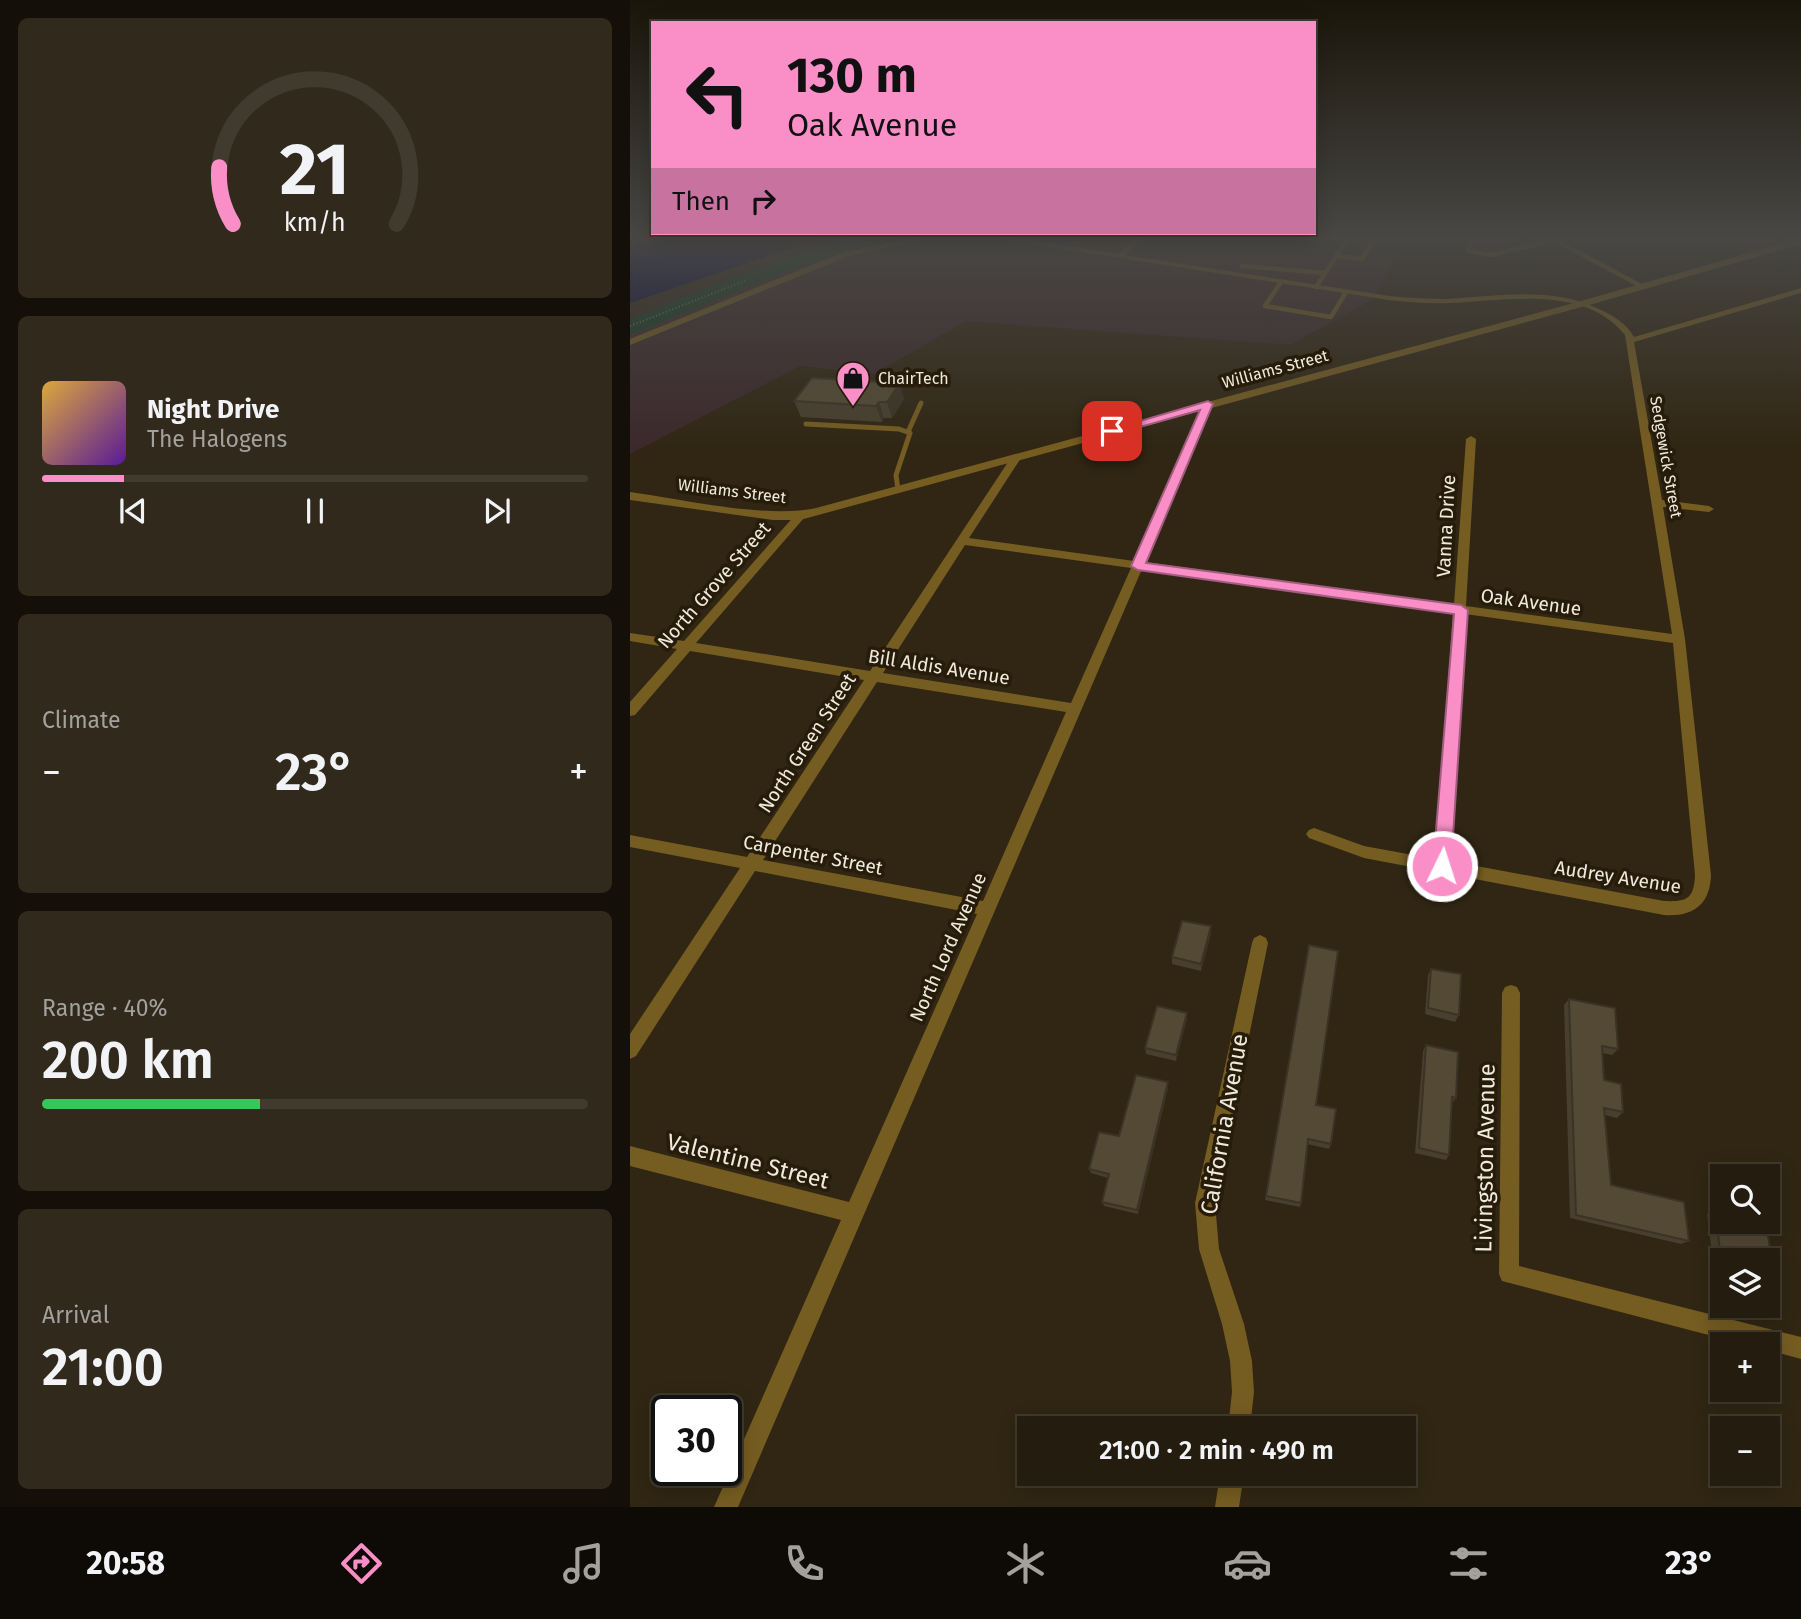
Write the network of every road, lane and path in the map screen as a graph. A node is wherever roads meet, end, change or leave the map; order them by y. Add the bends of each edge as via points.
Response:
1 (716, 307) edge
2 (1273, 307) edge
3 (1337, 307) edge
4 (1569, 307) edge
5 (1592, 307) edge
6 (1740, 307) edge
7 (1631, 340) junction
8 (630, 342) edge
9 (922, 403) dead end
10 (1208, 404) junction
11 (806, 424) dead end
12 (908, 432) junction
13 (1471, 439) dead end
14 (1016, 458) junction
15 (898, 490) junction
16 (632, 498) edge
17 (1658, 503) junction
18 (1709, 509) dead end
19 (800, 516) junction
20 (963, 541) junction
21 (1138, 566) junction
22 (1461, 610) junction
23 (630, 637) edge
24 (1679, 639) junction
25 (687, 646) junction
26 (873, 677) junction
27 (1076, 709) junction
28 (630, 711) edge
29 (1314, 834) dead end
30 (630, 841) edge
31 (751, 864) junction
32 (1442, 866) junction
33 (988, 909) junction
34 (1259, 943) dead end
35 (1511, 993) dead end
36 (630, 1049) edge
37 (630, 1156) edge
38 (855, 1213) junction
39 (1801, 1348) edge
40 (1240, 1416) edge
41 (1230, 1486) edge
42 (726, 1507) edge
43 (1227, 1507) edge

1 - 8 street
2 - 3 lane via 1331,317
4 - 10 street, Williams Street
5 - 7 street via 1621,325
6 - 7 street
7 - 17 street, Sedgewick Street
9 - 12 lane
10 - 14 street, Williams Street
10 - 21 street, North Lord Avenue
11 - 12 lane
12 - 15 lane via 911,436 894,480
13 - 22 street, Vanna Drive
14 - 15 street, Williams Street
14 - 20 street, North Green Street
15 - 19 street, Williams Street
16 - 19 street, Williams Street
17 - 18 street
17 - 24 street, Sedgewick Street
19 - 25 street, North Grove Street
20 - 21 street, Oak Avenue
20 - 26 street, North Green Street
21 - 22 street, Oak Avenue
21 - 27 street, North Lord Avenue
22 - 24 street, Oak Avenue
22 - 32 street, Vanna Drive
23 - 25 street, Bill Aldis Avenue
24 - 32 street, Audrey Avenue via 1703,875 1699,900 1673,909
25 - 26 street, Bill Aldis Avenue
25 - 28 street, North Grove Street
26 - 27 street, Bill Aldis Avenue
26 - 31 street, North Green Street
27 - 33 street, North Lord Avenue
29 - 32 street, Audrey Avenue via 1364,852
30 - 31 street, Carpenter Street
31 - 33 street, Carpenter Street
31 - 36 street, North Green Street
33 - 38 street, North Lord Avenue
34 - 40 street, California Avenue via 1205,1203 1209,1249 1240,1353
35 - 39 street, Livingston Avenue via 1509,1274
37 - 38 street, Valentine Street
38 - 42 street, North Lord Avenue
41 - 43 street

